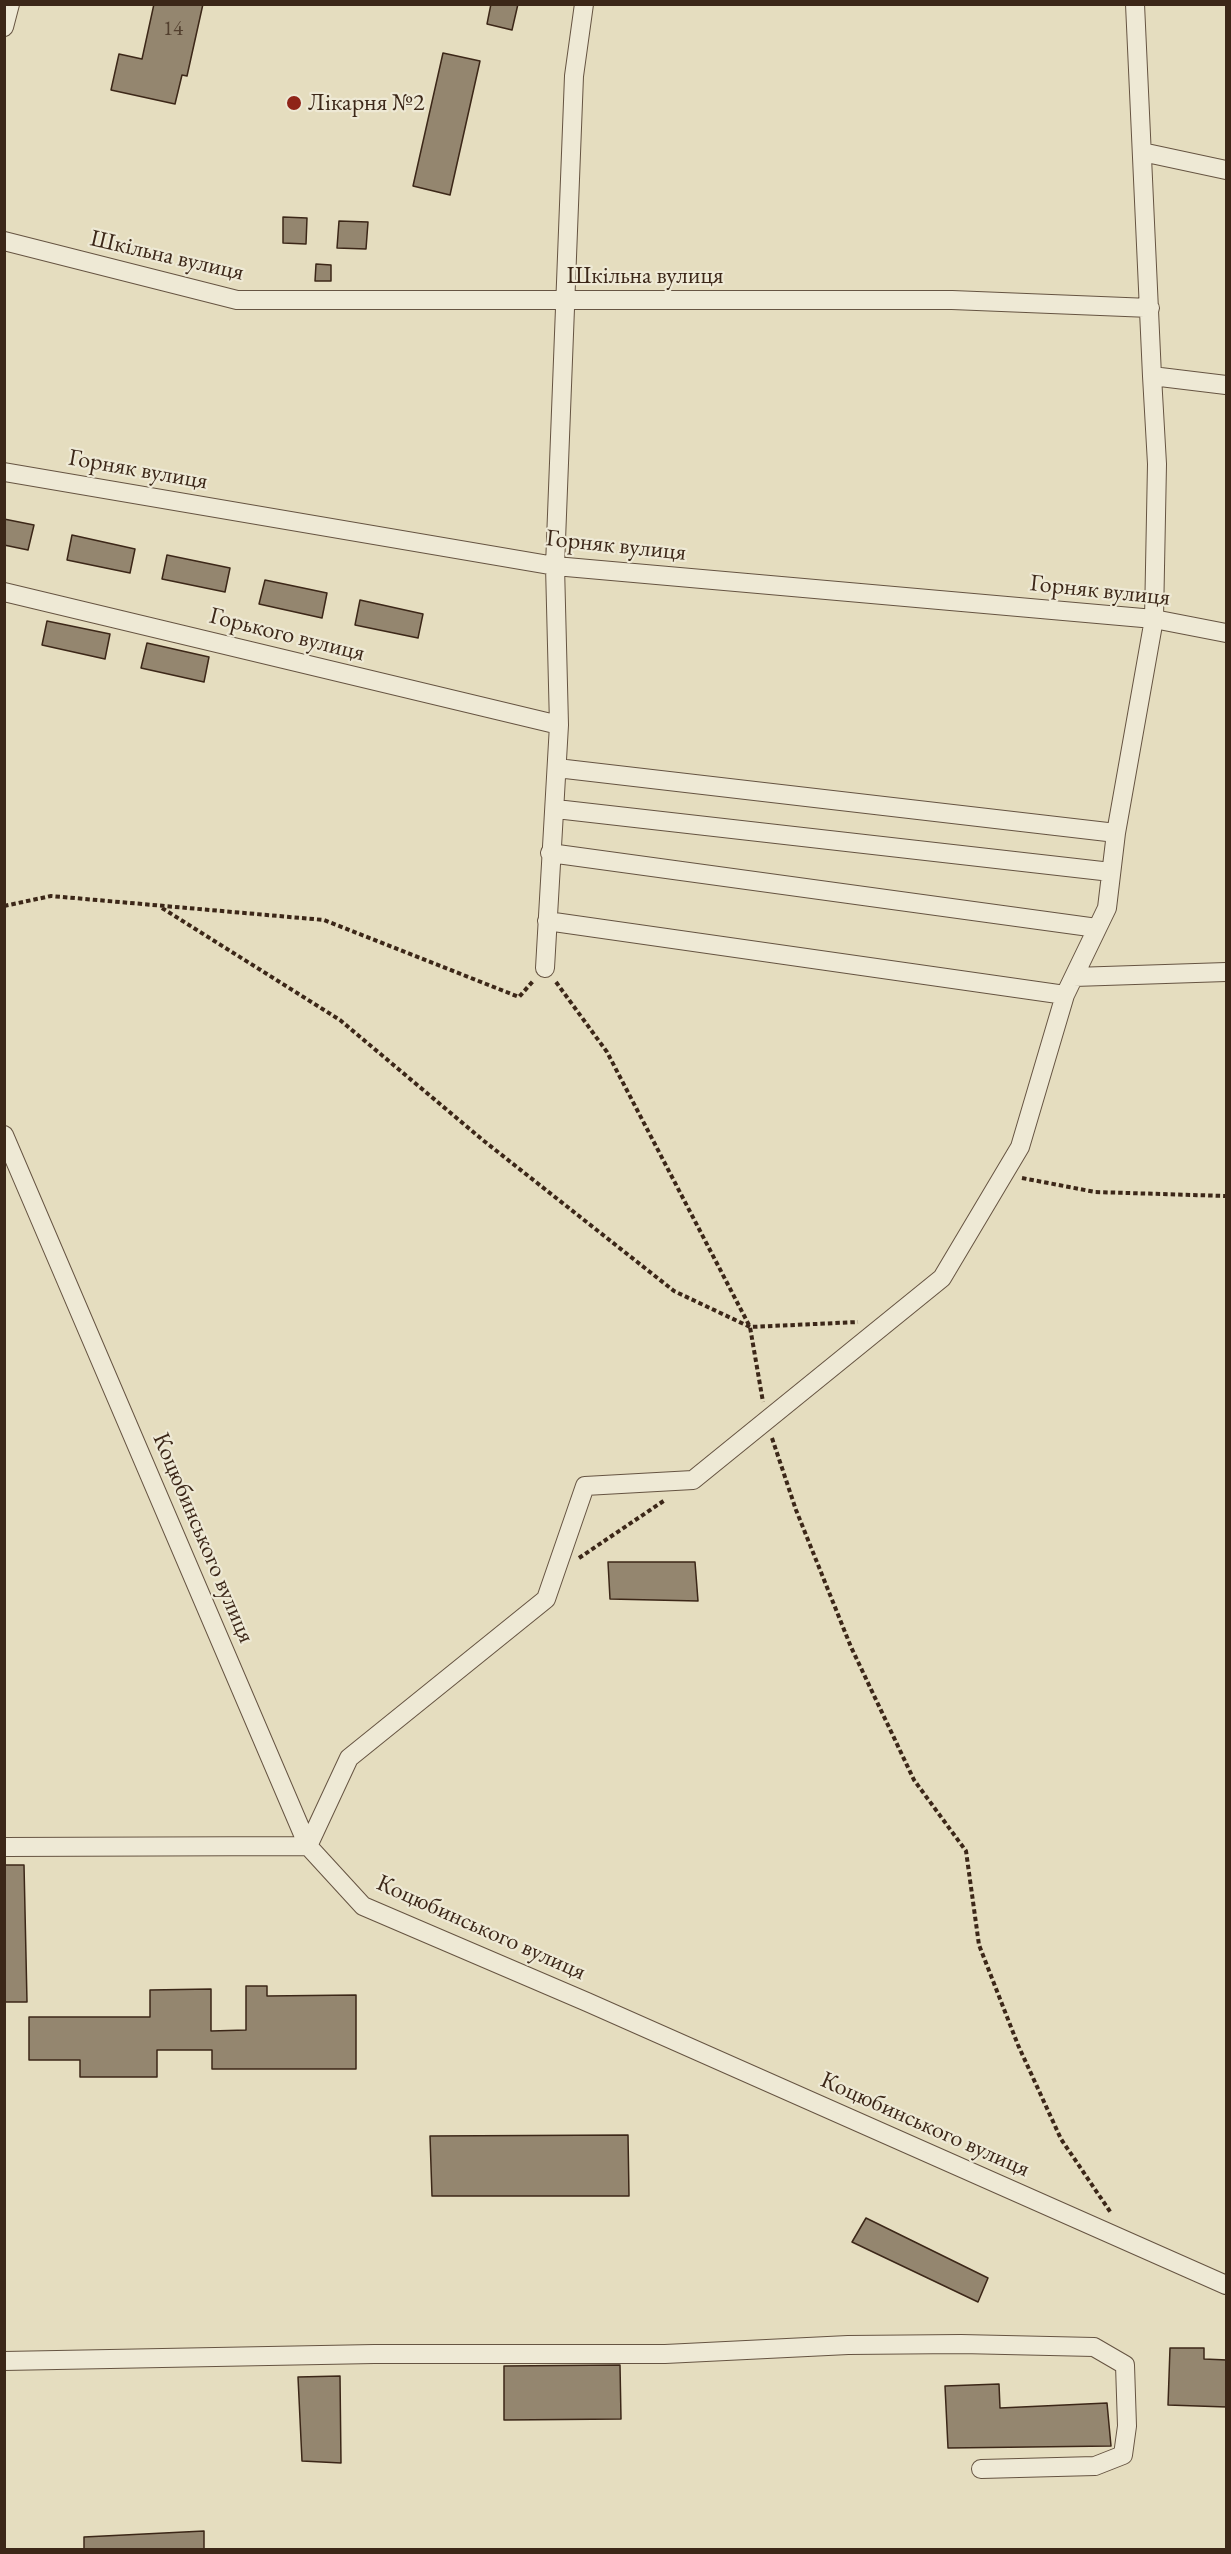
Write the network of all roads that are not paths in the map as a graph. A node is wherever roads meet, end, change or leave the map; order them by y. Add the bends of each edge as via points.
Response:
1 (10, 4) edge
2 (585, 4) edge
3 (1135, 4) edge
4 (4, 27) edge
5 (1142, 152) junction
6 (1227, 170) edge
7 (4, 242) edge
8 (565, 300) junction
9 (1150, 308) junction
10 (1152, 376) junction
11 (1227, 385) edge
12 (4, 472) edge
13 (555, 566) junction
14 (4, 592) edge
15 (1154, 619) junction
16 (1227, 633) edge
17 (559, 725) junction
18 (557, 768) junction
19 (556, 809) junction
20 (1116, 833) junction
21 (550, 853) junction
22 (1112, 872) junction
23 (547, 921) junction
24 (1097, 928) junction
25 (545, 968) road end
26 (1227, 972) edge
27 (1074, 977) junction
28 (1065, 995) junction
29 (4, 1135) edge
30 (308, 1846) junction
31 (4, 1847) edge
32 (1227, 2285) edge
33 (4, 2361) edge
34 (981, 2469) dead end

1 - 4 street
2 - 8 street via 574,76
3 - 5 street
5 - 6 street
5 - 9 street
7 - 8 street, Шкільна вулиця via 237,300
8 - 9 street, Шкільна вулиця via 952,300
8 - 13 street
9 - 10 street
10 - 11 street
10 - 15 street via 1157,464
12 - 13 street, Горняк вулиця
13 - 15 street, Горняк вулиця
13 - 17 street
14 - 17 street, Горького вулиця
15 - 16 street, Горняк вулиця
15 - 20 street
17 - 18 street
18 - 19 street
18 - 20 street
19 - 21 street
19 - 22 street
20 - 22 street
21 - 23 street
21 - 24 street
22 - 24 street via 1107,908
23 - 25 street
23 - 28 street
24 - 27 street
26 - 27 street
27 - 28 street
28 - 30 street via 1020,1147 942,1278 693,1480 585,1486 546,1599 349,1758
29 - 30 street, Коцюбинського вулиця
30 - 31 street
30 - 32 street, Коцюбинського вулиця via 363,1906
33 - 34 street via 374,2354 665,2354 961,2344 1094,2347 1125,2364 1124,2455 1095,2466

